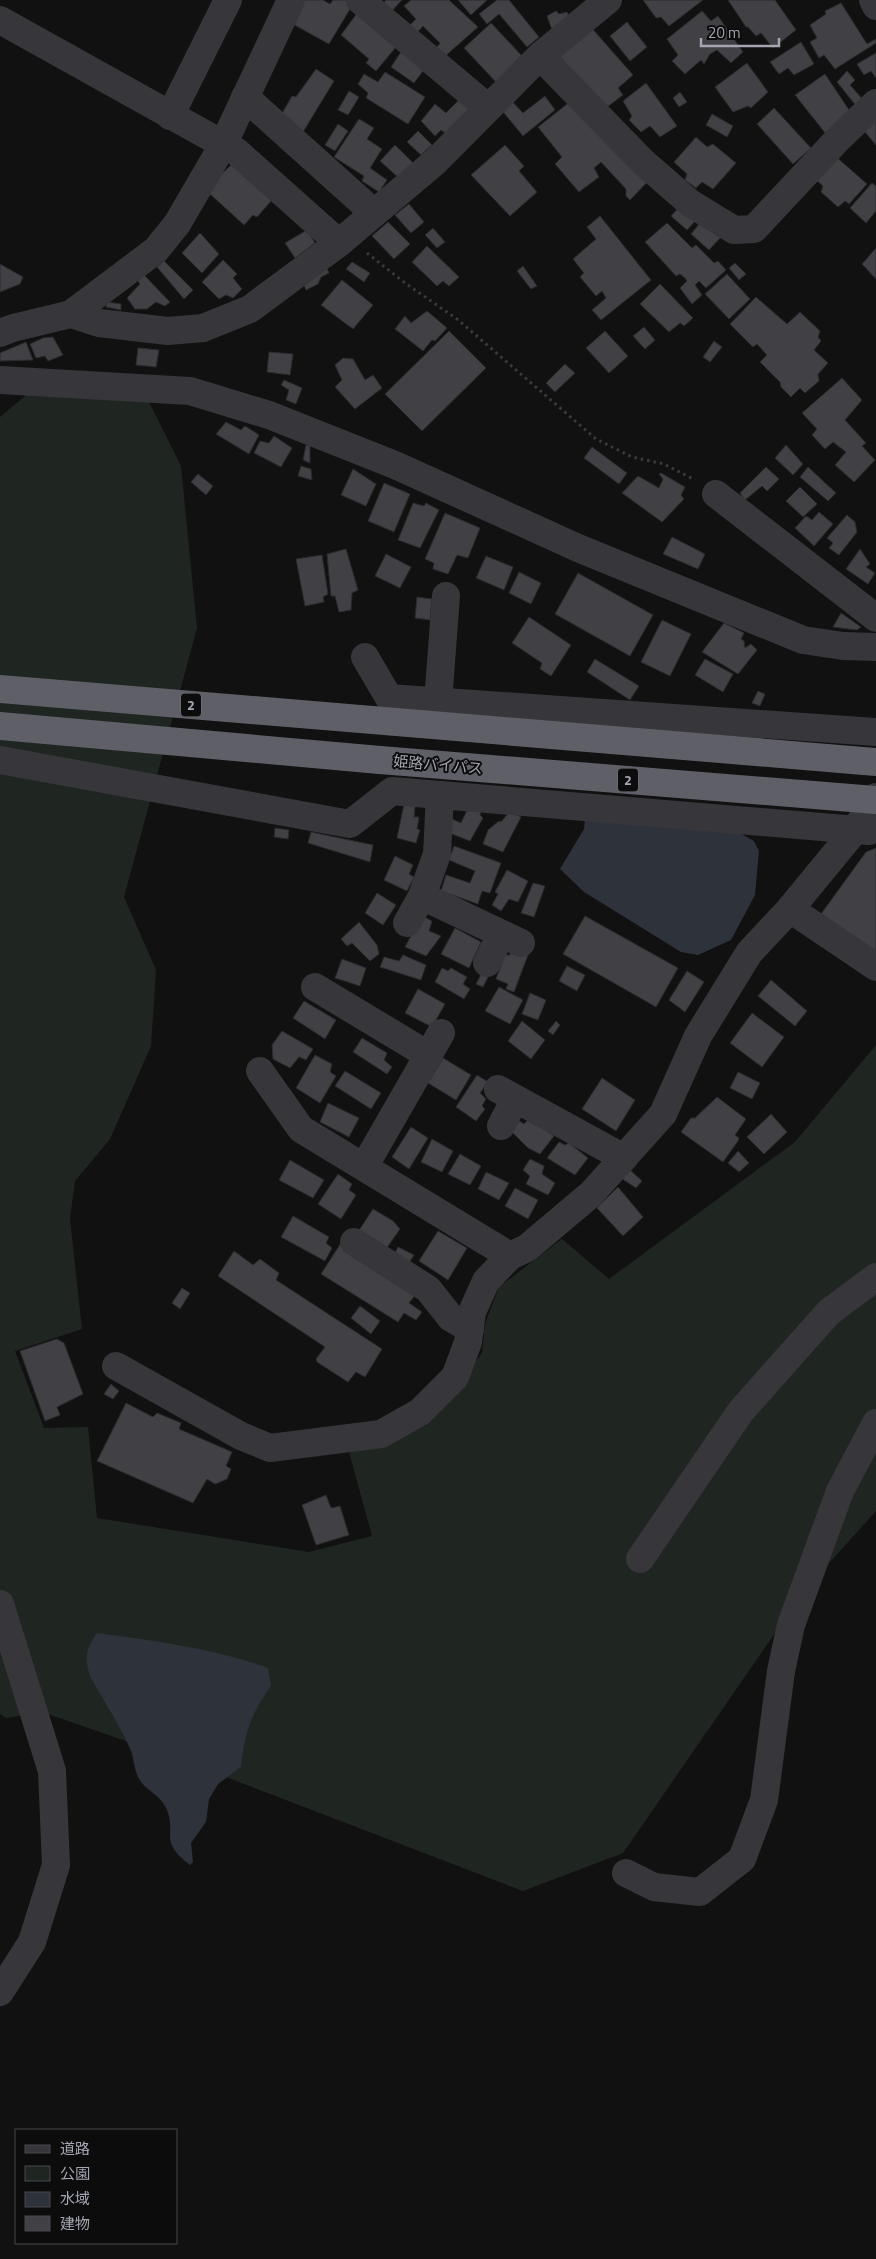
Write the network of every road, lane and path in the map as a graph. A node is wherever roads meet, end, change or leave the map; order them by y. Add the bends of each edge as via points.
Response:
1 (228, 0) edge
2 (291, 0) edge
3 (360, 0) edge
4 (608, 0) edge
5 (873, 0) edge
6 (876, 6) edge
7 (0, 20) edge
8 (540, 56) junction
9 (245, 97) junction
10 (876, 103) edge
11 (488, 108) junction
12 (170, 116) junction
13 (223, 145) junction
14 (374, 213) junction
15 (343, 240) junction
16 (71, 314) junction
17 (0, 333) edge
18 (0, 380) edge
19 (716, 494) joint
20 (446, 596) dead end
21 (876, 618) edge
22 (876, 647) edge
23 (365, 657) dead end
24 (0, 689) edge
25 (438, 702) junction
26 (0, 726) edge
27 (876, 732) edge
28 (0, 760) edge
29 (876, 762) edge
30 (440, 794) junction
31 (876, 799) edge
32 (865, 831) edge
33 (422, 896) junction
34 (790, 909) junction
35 (407, 924) dead end
36 (487, 963) dead end
37 (876, 967) edge
38 (315, 987) dead end
39 (260, 1071) dead end
40 (501, 1126) dead end
41 (624, 1158) junction
42 (364, 1167) junction
43 (354, 1242) dead end
44 (510, 1256) junction
45 (876, 1277) edge
46 (470, 1329) junction
47 (116, 1366) dead end
48 (876, 1423) edge
49 (640, 1559) dead end
50 (0, 1604) edge
51 (626, 1873) dead end
52 (0, 1992) edge

1 - 12 street
2 - 9 street
3 - 11 street
4 - 8 street
5 - 6 street
7 - 12 street
8 - 10 street via 642,161 690,203 734,230 754,230
8 - 11 street
9 - 13 street
9 - 14 street
11 - 14 street via 436,160
12 - 13 street
13 - 15 street via 237,152
13 - 16 street via 177,224 156,250
14 - 15 street
15 - 16 street via 250,309 203,328 168,331 100,323
15 - 19 path via 458,319 596,439 632,457 664,464 690,476
16 - 17 street
18 - 22 street via 190,391 269,414 395,465 578,548 803,640
19 - 21 street
20 - 25 street
23 - 25 street via 389,698
24 - 29 highway, 2
25 - 27 street
26 - 31 highway, 姫路バイパス / 2, bridge
28 - 30 street via 350,824 392,791
30 - 32 street
30 - 33 street via 437,854
31 - 32 street
32 - 34 street
33 - 35 street
33 - 36 street via 511,938
34 - 37 street
34 - 41 street via 749,953 698,1036 663,1114
38 - 42 street via 434,1044
39 - 42 street via 301,1130
40 - 41 street via 506,1094
41 - 44 street via 584,1200 527,1248
42 - 44 street
43 - 46 street via 428,1289 450,1318
44 - 46 street via 486,1281 472,1312
45 - 49 street via 829,1312 741,1411
46 - 47 street via 455,1377 420,1412 381,1434 270,1448 242,1436
48 - 51 street via 840,1491 791,1625 781,1671 764,1800 742,1859 700,1892 654,1887
50 - 52 street via 52,1771 56,1865 32,1942

